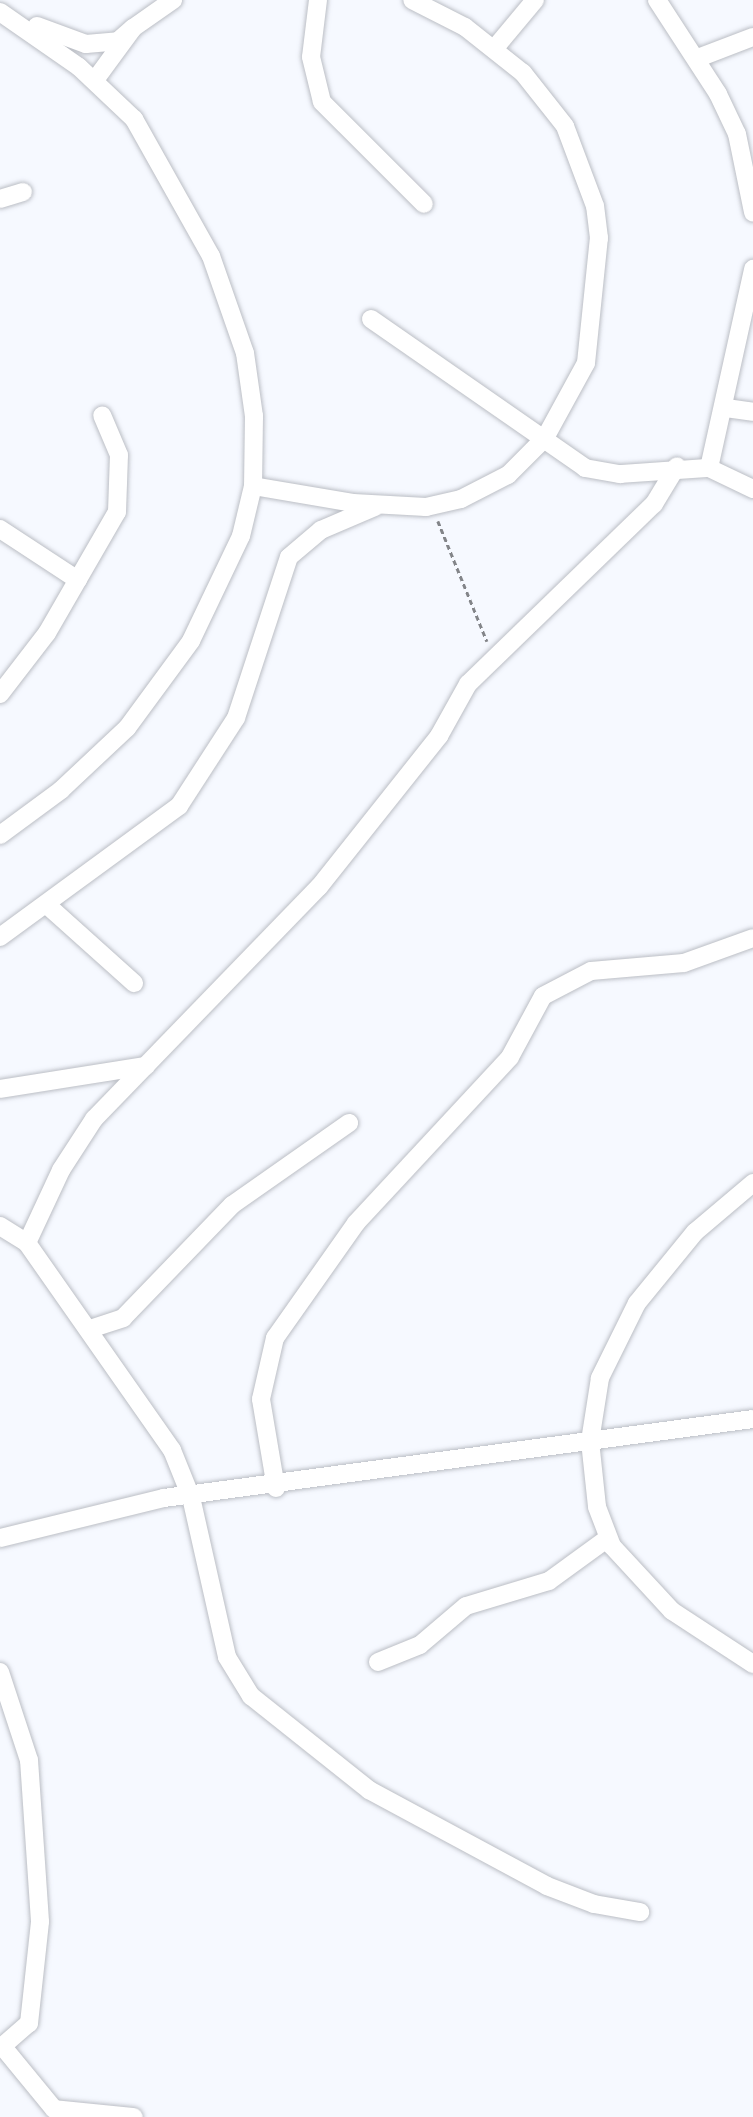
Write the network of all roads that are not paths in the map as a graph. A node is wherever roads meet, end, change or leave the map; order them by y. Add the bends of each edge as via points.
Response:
1 (173, 0) edge
2 (318, 0) edge
3 (412, 0) edge
4 (535, 0) edge
5 (657, 0) edge
6 (0, 12) edge
7 (133, 28) junction
8 (753, 37) edge
9 (494, 49) junction
10 (698, 58) junction
11 (95, 80) junction
12 (23, 192) dead end
13 (0, 199) edge
14 (424, 204) dead end
15 (753, 212) edge
16 (753, 269) edge
17 (371, 319) dead end
18 (726, 408) junction
19 (753, 412) edge
20 (102, 415) dead end
21 (545, 438) junction
22 (677, 466) junction
23 (709, 468) junction
24 (253, 486) junction
25 (753, 489) edge
26 (385, 504) junction
27 (0, 529) edge
28 (78, 580) junction
29 (0, 694) edge
30 (29, 813) junction
31 (0, 824) edge
32 (0, 835) edge
33 (47, 905) junction
34 (0, 937) edge
35 (753, 938) edge
36 (134, 983) dead end
37 (146, 1066) junction
38 (0, 1089) edge
39 (349, 1123) dead end
40 (753, 1183) edge
41 (0, 1226) edge
42 (27, 1243) junction
43 (90, 1329) junction
44 (753, 1419) edge
45 (590, 1441) junction
46 (276, 1488) junction
47 (191, 1497) junction
48 (0, 1538) edge
49 (608, 1538) junction
50 (377, 1662) dead end
51 (753, 1664) edge
52 (0, 1672) edge
53 (640, 1912) dead end
54 (2, 2047) edge
55 (134, 2117) edge

1 - 7 street
2 - 14 street via 311,57 322,102
3 - 9 street
4 - 9 street
5 - 10 street
6 - 7 street via 86,44 118,41
6 - 11 street
7 - 11 street
8 - 10 street
9 - 21 street via 523,73 565,126 595,206 599,237 586,363
10 - 15 street via 737,134
11 - 24 street via 134,119 211,256 245,353 254,416
12 - 13 street
16 - 18 street
17 - 21 street
18 - 19 street
18 - 23 street
20 - 28 street via 119,455 117,512
21 - 22 street via 598,472
21 - 26 street via 486,490 431,506
22 - 23 street
22 - 37 street via 654,504 489,662 319,887
23 - 25 street
24 - 26 street via 311,499
24 - 30 street via 218,587 155,696 93,762
26 - 33 street via 321,530 289,557 236,718 206,771 152,831
27 - 28 street
28 - 29 street
30 - 31 street
30 - 32 street
33 - 34 street
33 - 36 street
35 - 46 street via 684,963 591,971 543,996 510,1057 356,1223 275,1338 261,1399
37 - 38 street
37 - 42 street via 76,1144
39 - 43 street via 232,1205 128,1314
40 - 45 street via 695,1232 637,1303 600,1378
41 - 42 street
42 - 43 street
43 - 47 street via 172,1450
44 - 45 street
45 - 46 street via 379,1466
45 - 49 street via 597,1507
46 - 47 street
47 - 48 street
47 - 53 street via 227,1657 242,1686 275,1721 369,1790 504,1863 594,1904
49 - 50 street via 549,1581 466,1606 420,1645
49 - 51 street via 671,1611
52 - 54 street via 29,1760 40,1922 29,2023
54 - 55 street via 54,2109

